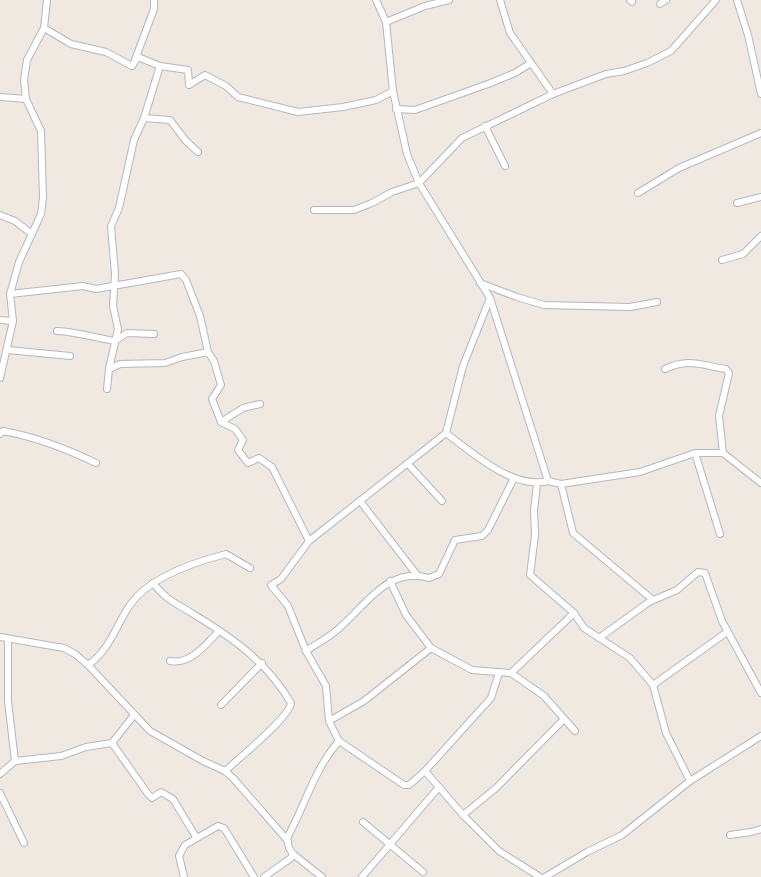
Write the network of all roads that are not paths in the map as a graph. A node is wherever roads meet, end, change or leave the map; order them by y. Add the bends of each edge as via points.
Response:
1 (47, 0) edge
2 (154, 0) edge
3 (376, 0) edge
4 (449, 0) edge
5 (500, 0) edge
6 (716, 0) edge
7 (737, 0) edge
8 (386, 22) junction
9 (44, 27) junction
10 (531, 63) junction
11 (132, 66) junction
12 (160, 66) junction
13 (758, 68) edge
14 (393, 91) junction
15 (553, 94) junction
16 (761, 94) edge
17 (0, 97) edge
18 (26, 99) junction
19 (396, 109) junction
20 (144, 118) junction
21 (485, 126) junction
22 (761, 134) edge
23 (198, 152) dead end
24 (505, 166) dead end
25 (419, 183) junction
26 (639, 193) dead end
27 (761, 197) edge
28 (737, 203) dead end
29 (314, 210) dead end
30 (0, 215) edge
31 (32, 234) junction
32 (761, 236) edge
33 (722, 260) dead end
34 (480, 283) junction
35 (114, 286) junction
36 (10, 294) junction
37 (490, 298) junction
38 (657, 302) dead end
39 (0, 320) edge
40 (14, 321) junction
41 (57, 331) dead end
42 (154, 334) dead end
43 (115, 341) junction
44 (8, 350) junction
45 (208, 352) junction
46 (70, 356) dead end
47 (109, 369) junction
48 (665, 369) dead end
49 (0, 378) edge
50 (107, 389) dead end
51 (260, 404) dead end
52 (221, 422) junction
53 (446, 433) junction
54 (0, 434) edge
55 (695, 453) junction
56 (723, 453) junction
57 (96, 463) dead end
58 (408, 464) junction
59 (514, 478) junction
60 (548, 481) junction
61 (761, 483) edge
62 (537, 484) junction
63 (561, 484) junction
64 (360, 501) junction
65 (442, 501) dead end
66 (720, 534) dead end
67 (309, 541) junction
68 (250, 568) dead end
69 (417, 575) junction
70 (390, 581) junction
71 (153, 583) junction
72 (653, 600) junction
73 (574, 613) junction
74 (219, 631) junction
75 (727, 632) junction
76 (0, 637) edge
77 (599, 638) junction
78 (8, 639) junction
79 (432, 648) junction
80 (306, 651) junction
81 (170, 661) dead end
82 (262, 663) junction
83 (88, 665) junction
84 (499, 673) junction
85 (511, 673) junction
86 (654, 685) junction
87 (761, 693) edge
88 (220, 705) dead end
89 (134, 715) junction
90 (564, 719) junction
91 (329, 721) junction
92 (575, 731) dead end
93 (761, 736) edge
94 (339, 741) junction
95 (112, 743) junction
96 (15, 761) junction
97 (225, 771) junction
98 (425, 771) junction
99 (0, 774) edge
100 (690, 781) junction
101 (439, 787) junction
102 (0, 793) edge
103 (463, 815) junction
104 (363, 822) dead end
105 (761, 829) edge
106 (730, 835) dead end
107 (196, 837) junction
108 (288, 841) junction
109 (24, 843) dead end
110 (389, 844) junction
111 (294, 854) junction
112 (423, 872) dead end
113 (184, 877) edge
114 (254, 877) edge
115 (264, 877) edge
116 (322, 877) edge
117 (362, 877) edge
118 (540, 877) edge
119 (545, 877) edge

1 - 9 street
2 - 11 street
3 - 8 street
4 - 8 street
5 - 10 street via 510,33
6 - 15 street via 671,51 647,63
7 - 13 street
8 - 14 street
9 - 11 street via 71,44 106,52
9 - 18 street via 27,60
10 - 15 street
10 - 19 street via 515,73 415,111
11 - 12 street via 138,57
12 - 14 street via 188,70 189,85 205,75 238,97 298,112 376,100
12 - 20 street
13 - 16 street
14 - 19 street
15 - 21 street
17 - 18 street
18 - 31 street via 41,131 43,198
19 - 25 street
20 - 23 street via 170,120
20 - 35 street via 134,140 119,208 111,226
21 - 24 street
21 - 25 street via 462,138
22 - 26 street via 679,168
25 - 29 street via 354,210
25 - 34 street
27 - 28 street
30 - 31 street
31 - 36 street
32 - 33 street via 743,254
34 - 37 street
34 - 38 street via 544,305 630,307
35 - 36 street
35 - 43 street via 118,329
35 - 45 street via 181,274 200,316
36 - 40 street
37 - 53 street via 463,366
37 - 60 street
39 - 40 street
40 - 44 street
41 - 43 street
42 - 43 street via 127,333
43 - 47 street
44 - 46 street
44 - 49 street
45 - 47 street via 165,363 120,364
45 - 52 street via 221,385 212,399
47 - 50 street
48 - 56 street via 688,362 726,369 729,374 719,416
51 - 52 street via 243,408
52 - 67 street via 235,429 243,440 238,450 248,463 259,458 272,467
53 - 58 street
53 - 59 street
54 - 57 street via 3,431 37,439
55 - 56 street
55 - 63 street via 640,472
55 - 66 street
56 - 61 street
58 - 64 street
58 - 65 street
59 - 62 street
59 - 69 street via 488,530 482,536 455,540 439,574 429,578
60 - 62 street
60 - 63 street
62 - 73 street via 530,575
63 - 72 street via 573,534
64 - 67 street
64 - 69 street
67 - 80 street via 281,579 271,585 288,606
68 - 71 street via 226,554 190,565
69 - 70 street
70 - 79 street via 405,615
70 - 80 street via 337,630
71 - 74 street via 175,605
71 - 83 street via 130,604 111,641
72 - 75 street via 677,590 698,572 705,573
72 - 77 street
73 - 77 street via 584,628
73 - 85 street
74 - 81 street via 194,656
74 - 82 street
75 - 86 street
75 - 87 street
76 - 78 street
77 - 86 street via 630,658
78 - 83 street via 64,648
78 - 96 street via 8,701
79 - 84 street via 472,670
79 - 91 street via 364,700
80 - 91 street via 326,686
82 - 88 street
82 - 97 street via 291,706 273,728
83 - 89 street
84 - 85 street
84 - 98 street via 491,698
85 - 90 street via 544,696
86 - 100 street via 666,733
89 - 95 street
89 - 97 street via 150,731
90 - 92 street
90 - 103 street
91 - 94 street
93 - 100 street
94 - 98 street via 404,785
94 - 108 street via 313,780
95 - 96 street via 61,756
95 - 107 street via 152,798 161,792 170,795
96 - 99 street
97 - 108 street
98 - 101 street
100 - 119 street via 622,835
101 - 103 street
101 - 110 street
102 - 109 street
103 - 118 street via 499,851
104 - 110 street
105 - 106 street
107 - 113 street via 179,856
107 - 114 street via 214,827 224,828
108 - 111 street
110 - 112 street
110 - 117 street
111 - 115 street
111 - 116 street

